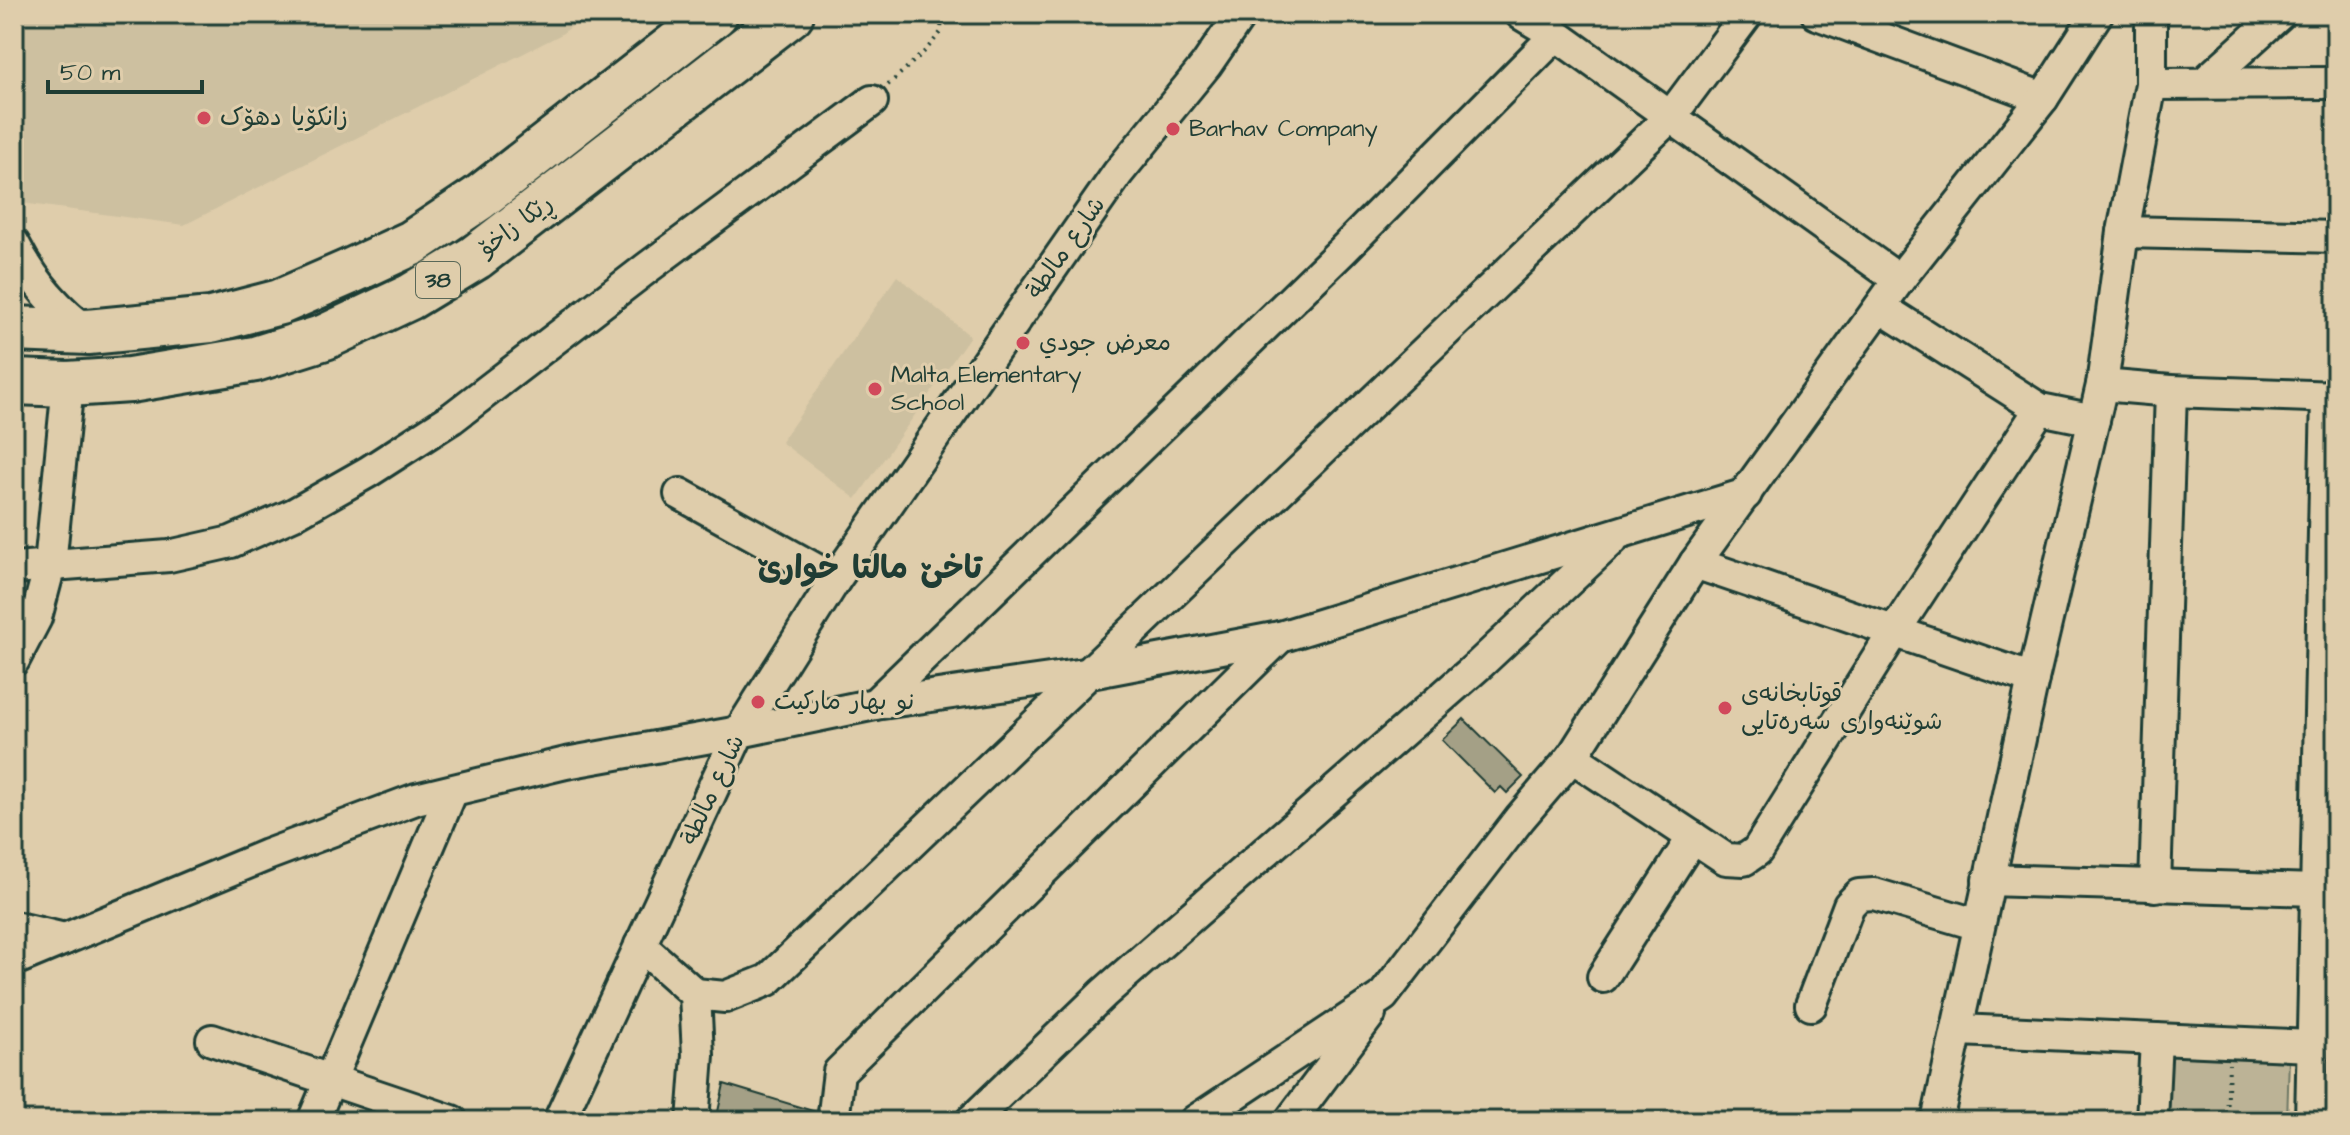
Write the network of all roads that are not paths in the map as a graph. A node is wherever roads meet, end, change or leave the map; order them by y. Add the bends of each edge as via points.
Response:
1 (715, 14) edge
2 (791, 14) edge
3 (1241, 14) edge
4 (1521, 14) edge
5 (1747, 14) edge
6 (1817, 14) edge
7 (2097, 14) edge
8 (2151, 14) edge
9 (2280, 14) edge
10 (1556, 35) junction
11 (2204, 83) junction
12 (2336, 83) edge
13 (2151, 84) junction
14 (2043, 98) junction
15 (872, 101) road end
16 (1671, 116) junction
17 (2123, 232) junction
18 (2336, 237) edge
19 (14, 244) edge
20 (1899, 280) junction
21 (1880, 307) junction
22 (14, 329) edge
23 (88, 332) junction
24 (14, 382) edge
25 (68, 384) junction
26 (2102, 385) junction
27 (2171, 391) junction
28 (2331, 397) edge
29 (2040, 409) junction
30 (2094, 420) junction
31 (680, 494) dead end
32 (1746, 494) junction
33 (1618, 534) junction
34 (2330, 557) edge
35 (1695, 563) junction
36 (50, 565) junction
37 (14, 568) edge
38 (835, 580) junction
39 (1894, 632) junction
40 (1280, 637) junction
41 (14, 660) edge
42 (1085, 674) junction
43 (2033, 679) junction
44 (2328, 701) edge
45 (875, 704) junction
46 (739, 732) junction
47 (1572, 757) junction
48 (452, 791) junction
49 (1693, 837) junction
50 (1988, 880) junction
51 (2155, 886) junction
52 (2315, 890) junction
53 (1979, 925) junction
54 (14, 927) edge
55 (65, 939) junction
56 (640, 945) junction
57 (14, 960) edge
58 (1603, 977) dead end
59 (695, 994) junction
60 (1383, 997) junction
61 (1811, 1005) dead end
62 (1959, 1030) junction
63 (2156, 1039) junction
64 (212, 1040) dead end
65 (2312, 1046) junction
66 (329, 1081) junction
67 (2319, 1109) edge
68 (313, 1121) edge
69 (452, 1121) edge
70 (559, 1121) edge
71 (693, 1121) edge
72 (833, 1121) edge
73 (971, 1121) edge
74 (1195, 1121) edge
75 (1290, 1121) edge
76 (1937, 1121) edge
77 (2152, 1121) edge

1 - 23 highway, ڕێکا زاخۆ / 38 via 479,198 412,243 280,302 211,320
2 - 25 highway, ڕێکا زاخۆ / 38 via 476,257 410,297 325,337 255,359 130,380
3 - 38 street, شارع مالطة via 1118,173
4 - 10 street
5 - 16 street
6 - 14 street
7 - 14 street
8 - 13 street
9 - 11 street
10 - 16 street
10 - 45 street via 1342,251
11 - 12 street
11 - 13 street
13 - 17 street
14 - 20 street
15 - 36 street via 452,418 294,514 231,542 169,556
16 - 20 street
16 - 42 street
17 - 18 street
17 - 26 street
19 - 23 street via 38,285
20 - 21 street
21 - 29 street
21 - 32 street
22 - 23 highway, ڕێکا زاخۆ / 38
24 - 25 highway, ڕێکا زاخۆ / 38
25 - 36 street
26 - 27 street
26 - 30 street
27 - 28 street
27 - 51 street
28 - 34 street
29 - 30 street
29 - 39 street
30 - 43 street
31 - 38 street
32 - 33 street
32 - 35 street
33 - 40 street
33 - 73 street via 1480,664 1104,993
34 - 44 street
35 - 39 street
35 - 47 street
36 - 37 street
36 - 41 street via 36,618
38 - 46 street, شارع مالطة
39 - 43 street
39 - 49 street via 1757,851 1744,860 1726,859
40 - 42 street
40 - 72 street via 839,1072
42 - 45 street
42 - 59 street via 768,980 725,997
43 - 50 street
44 - 52 street
45 - 46 street
46 - 48 street via 566,763
46 - 56 street, شارع مالطة
47 - 49 street
47 - 60 street
48 - 55 street via 416,799 267,855
48 - 66 street
49 - 58 street
50 - 51 street
50 - 53 street
51 - 52 street
52 - 65 street
53 - 61 street via 1874,894 1859,895 1849,905
53 - 62 street
54 - 55 street
55 - 57 street
56 - 59 street
56 - 70 street, شارع مالطة
59 - 71 street
60 - 74 street
60 - 75 street
62 - 63 street
62 - 76 street
63 - 65 street
63 - 77 street
64 - 66 street
65 - 67 street
66 - 68 street
66 - 69 street

